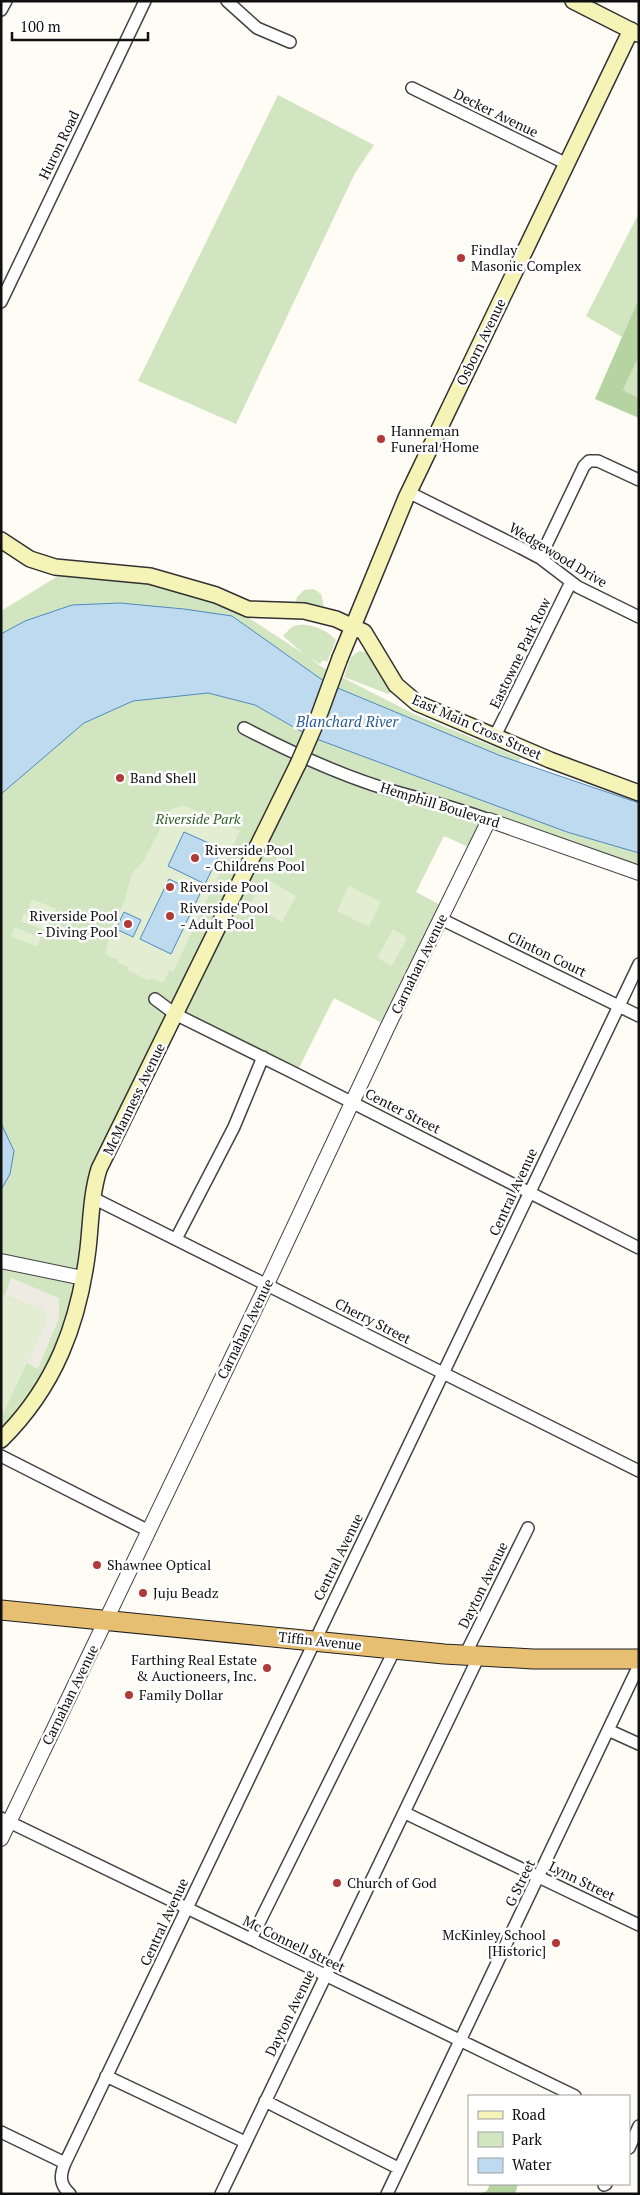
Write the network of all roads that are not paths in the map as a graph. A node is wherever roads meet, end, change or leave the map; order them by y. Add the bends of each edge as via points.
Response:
1 (6, 1) edge
2 (145, 1) edge
3 (227, 1) edge
4 (573, 1) edge
5 (1, 10) edge
6 (635, 32) edge
7 (290, 42) dead end
8 (412, 88) dead end
9 (567, 164) junction
10 (1, 302) edge
11 (639, 480) edge
12 (408, 492) junction
13 (1, 540) edge
14 (540, 558) junction
15 (571, 582) junction
16 (639, 617) edge
17 (352, 626) junction
18 (244, 728) dead end
19 (495, 736) junction
20 (298, 764) joint
21 (639, 793) edge
22 (489, 820) junction
23 (639, 873) edge
24 (442, 918) junction
25 (639, 964) edge
26 (155, 999) dead end
27 (618, 1006) junction
28 (175, 1014) junction
29 (639, 1016) edge
30 (263, 1057) junction
31 (353, 1102) junction
32 (530, 1192) junction
33 (93, 1198) junction
34 (176, 1239) junction
35 (639, 1248) edge
36 (1, 1261) edge
37 (83, 1278) junction
38 (267, 1284) junction
39 (443, 1373) junction
40 (1, 1440) edge
41 (1, 1456) edge
42 (639, 1471) edge
43 (528, 1528) dead end
44 (149, 1531) junction
45 (1, 1610) edge
46 (106, 1620) junction
47 (315, 1641) junction
48 (395, 1649) junction
49 (472, 1656) junction
50 (639, 1659) edge
51 (639, 1665) edge
52 (608, 1730) junction
53 (639, 1744) edge
54 (405, 1813) junction
55 (5, 1820) edge
56 (1, 1839) edge
57 (539, 1877) junction
58 (187, 1908) junction
59 (639, 1925) edge
60 (251, 1940) junction
61 (325, 1976) junction
62 (460, 2041) junction
63 (106, 2076) junction
64 (573, 2095) edge
65 (265, 2101) junction
66 (639, 2127) edge
67 (1, 2132) edge
68 (245, 2142) junction
69 (630, 2146) edge
70 (65, 2163) junction
71 (398, 2168) junction
72 (70, 2194) edge
73 (221, 2194) edge
74 (387, 2194) edge

1 - 5 street
2 - 10 street, Huron Road
3 - 7 street via 257,28
4 - 6 main road
6 - 9 main road, Osborn Avenue
8 - 9 street, Decker Avenue
9 - 12 main road, Osborn Avenue
11 - 14 street via 592,460 584,466
12 - 14 street, Wedgewood Drive
12 - 17 main road, Osborn Avenue
13 - 17 main road, East Main Cross Street via 30,559 48,566 150,576 216,595 248,610 316,613
14 - 15 street, Wedgewood Drive
15 - 16 street, Wedgewood Drive
15 - 19 street, Eastowne Park Row
17 - 19 main road, East Main Cross Street via 368,637 401,692 417,703
17 - 20 main road, Osborn Avenue, bridge
18 - 22 street, Hemphill Boulevard via 334,770
19 - 21 main road, East Main Cross Street
20 - 28 main road, McManness Avenue
22 - 23 street, Hemphill Boulevard
22 - 24 street, Carnahan Avenue
24 - 27 street, Clinton Court
24 - 31 street, Carnahan Avenue
25 - 27 street, Central Avenue
26 - 28 street, Center Street
27 - 29 street, Clinton Court
27 - 32 street, Central Avenue
28 - 30 street, Center Street
28 - 33 main road, McManness Avenue via 99,1169
30 - 31 street, Center Street
30 - 34 street via 234,1128
31 - 32 street, Center Street
31 - 38 street, Carnahan Avenue
32 - 35 street, Center Street
32 - 39 street, Central Avenue
33 - 34 street, Cherry Street
33 - 37 main road, McManness Avenue
34 - 38 street, Cherry Street
36 - 37 street
37 - 40 main road, McManness Avenue via 74,1322 55,1366 30,1407
38 - 39 street, Cherry Street
38 - 44 street, Carnahan Avenue
39 - 42 street, Cherry Street
39 - 47 street, Central Avenue
41 - 44 street
43 - 49 street, Dayton Avenue
44 - 46 street, Carnahan Avenue
45 - 46 highway, Tiffin Avenue
46 - 47 highway, Tiffin Avenue
46 - 55 street, Carnahan Avenue
47 - 48 highway, Tiffin Avenue
47 - 58 street, Central Avenue
48 - 49 highway, Tiffin Avenue
48 - 60 street
49 - 50 highway, Tiffin Avenue
49 - 54 street, Dayton Avenue
51 - 52 street, G Street
52 - 53 street
52 - 57 street, G Street
54 - 57 street, Lynn Street
54 - 61 street, Dayton Avenue
55 - 56 street, Carnahan Avenue
55 - 58 street, Mc Connell Street
57 - 59 street, Lynn Street
57 - 62 street, G Street
58 - 60 street, Mc Connell Street
58 - 63 street, Central Avenue
60 - 61 street, Mc Connell Street
61 - 62 street, Mc Connell Street
61 - 65 street, Dayton Avenue
62 - 64 street, Mc Connell Street
62 - 71 street, G Street
63 - 68 street
63 - 70 street, Central Avenue
65 - 68 street, Dayton Avenue
65 - 71 street
66 - 69 street
67 - 70 street
68 - 73 street, Dayton Avenue
70 - 72 street via 60,2177
71 - 74 street, G Street

